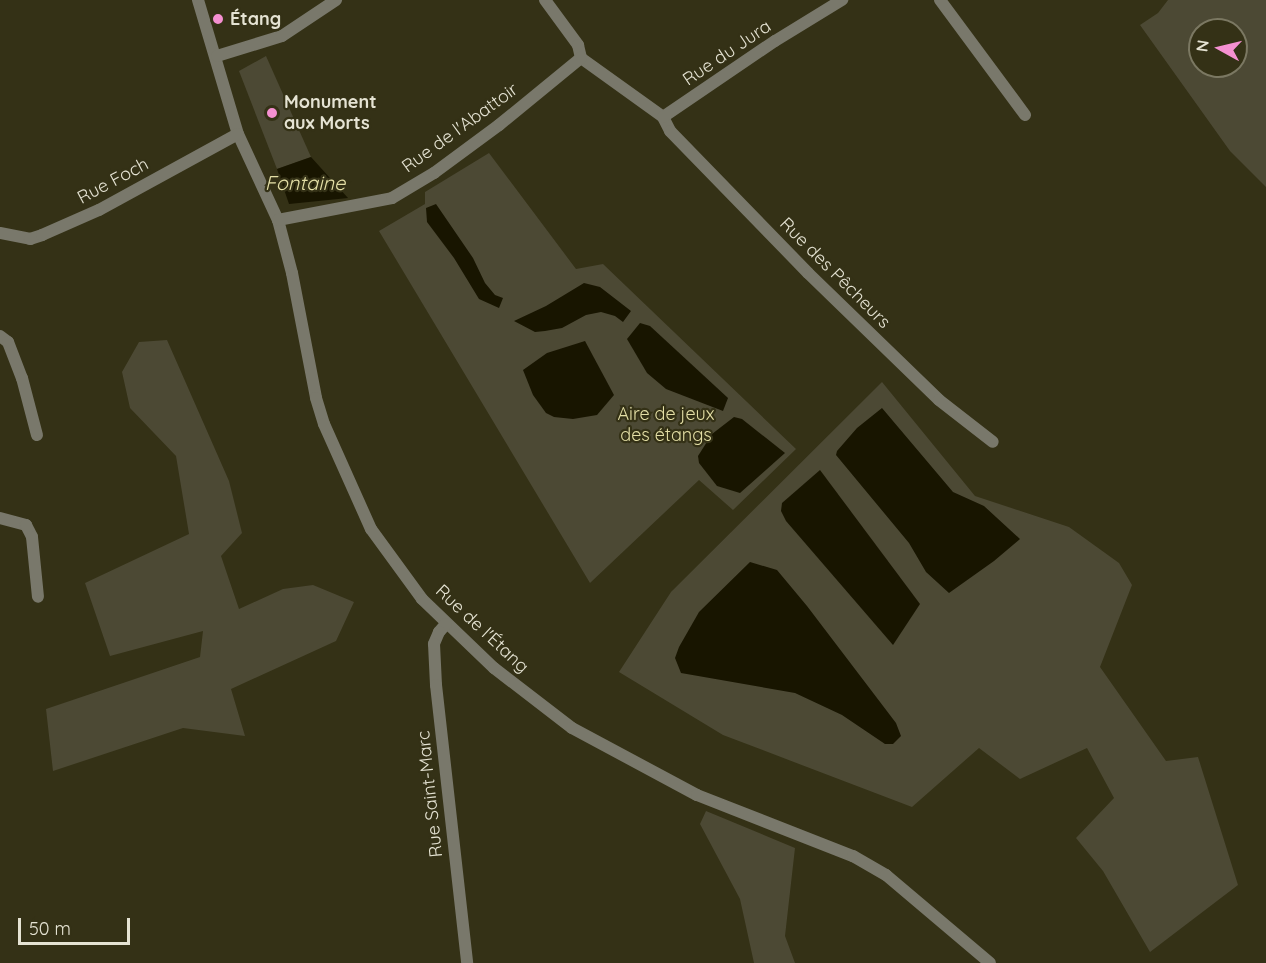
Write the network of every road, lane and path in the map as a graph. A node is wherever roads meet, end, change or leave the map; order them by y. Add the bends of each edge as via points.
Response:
1 (198, 0) edge
2 (336, 0) edge
3 (545, 0) edge
4 (842, 0) edge
5 (940, 0) edge
6 (217, 56) junction
7 (581, 58) junction
8 (1025, 115) dead end
9 (663, 117) junction
10 (238, 134) junction
11 (278, 220) junction
12 (0, 233) edge
13 (0, 336) edge
14 (37, 435) dead end
15 (993, 442) dead end
16 (0, 518) edge
17 (38, 597) dead end
18 (446, 624) junction
19 (980, 959) edge
20 (467, 963) edge
21 (990, 963) edge

1 - 6 street, Rue de l'Étang
2 - 6 street via 282,36
3 - 7 street via 578,45
4 - 9 street, Rue du Jura
5 - 8 street
6 - 10 street, Rue de l'Étang
7 - 9 street, Rue des Pêcheurs
7 - 11 street, Rue de l'Abattoir via 500,125 392,198
9 - 15 street, Rue des Pêcheurs via 670,131 808,273 939,400
10 - 11 street, Rue de l'Étang
10 - 12 street, Rue Foch via 99,210 42,235 30,239
11 - 18 street, Rue de l'Étang via 316,398 343,471 371,529 422,599
13 - 14 street via 8,342 22,378
16 - 17 street via 26,525 32,537
18 - 19 street, Rue de l'Étang via 494,668 572,728 697,795 861,861 886,875
18 - 20 street, Rue Saint-Marc via 434,644 436,685
19 - 21 street, Rue de l'Étang

